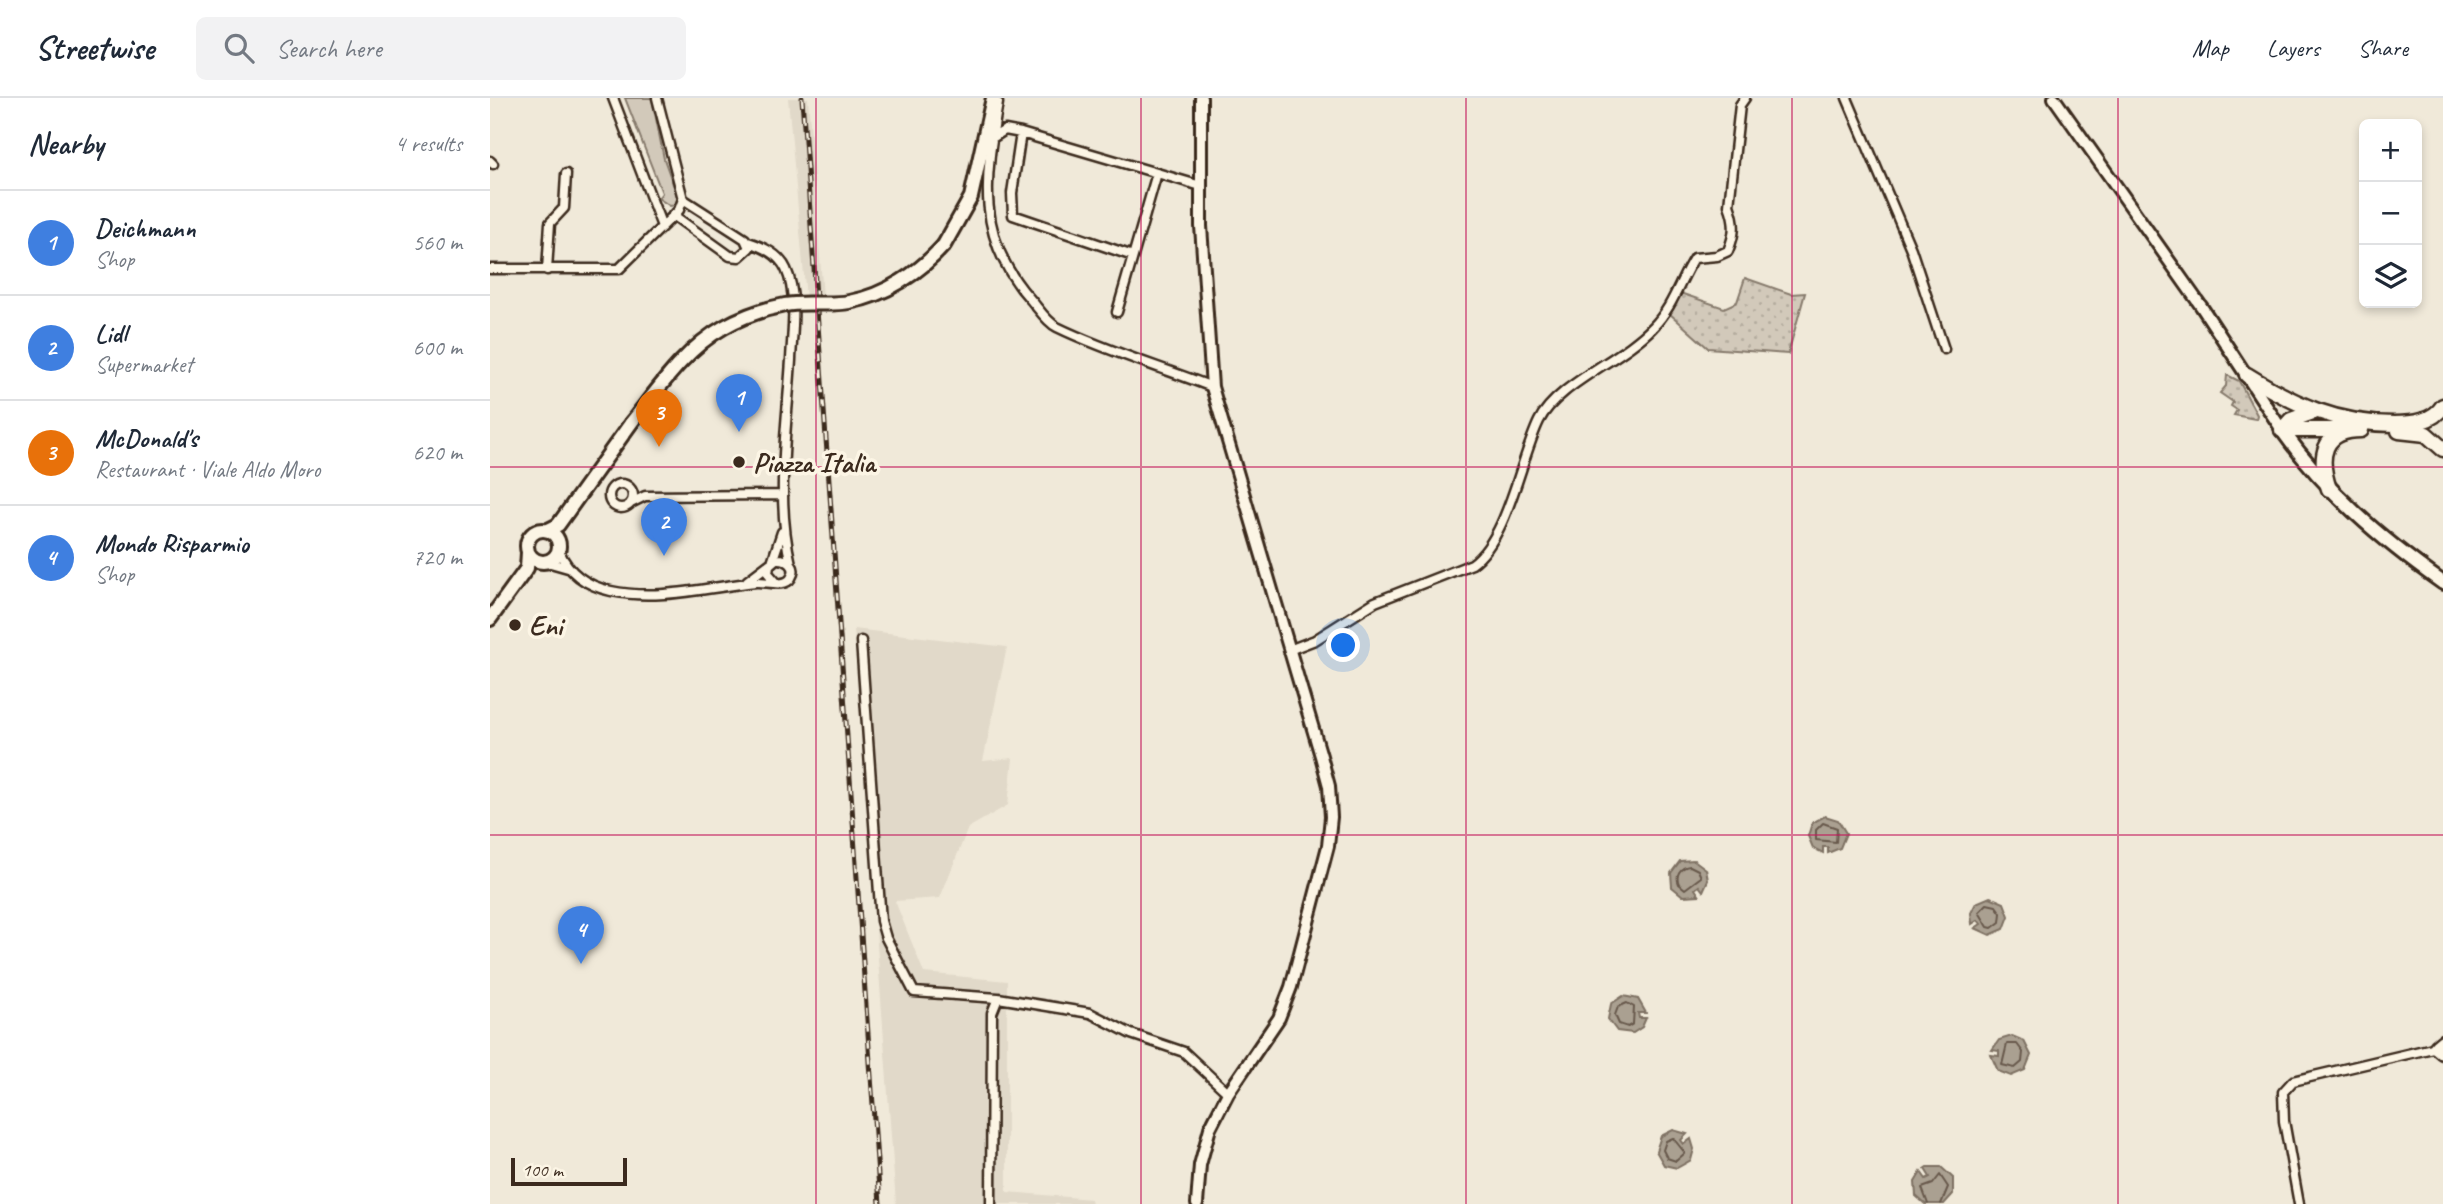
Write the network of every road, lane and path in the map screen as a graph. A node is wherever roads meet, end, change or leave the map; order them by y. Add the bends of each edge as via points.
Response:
1 (613, 98) edge
2 (657, 98) edge
3 (999, 98) edge
4 (1201, 98) edge
5 (1745, 98) edge
6 (1847, 98) edge
7 (2054, 98) edge
8 (995, 104) edge
9 (1021, 133) junction
10 (992, 139) junction
11 (1157, 173) junction
12 (566, 174) dead end
13 (1200, 186) junction
14 (683, 199) junction
15 (673, 215) junction
16 (661, 224) junction
17 (748, 242) junction
18 (1133, 256) junction
19 (490, 269) edge
20 (547, 270) junction
21 (1117, 312) dead end
22 (1944, 349) dead end
23 (2247, 375) junction
24 (1212, 387) junction
25 (2443, 406) edge
26 (2316, 411) junction
27 (2282, 430) junction
28 (2343, 430) junction
29 (2443, 449) edge
30 (631, 489) junction
31 (2329, 489) junction
32 (783, 495) junction
33 (645, 496) junction
34 (631, 503) junction
35 (783, 526) junction
36 (554, 530) junction
37 (559, 551) junction
38 (528, 552) junction
39 (544, 562) junction
40 (772, 562) junction
41 (791, 564) junction
42 (527, 568) junction
43 (570, 569) junction
44 (776, 582) junction
45 (2443, 583) edge
46 (742, 584) junction
47 (490, 619) edge
48 (862, 640) dead end
49 (1289, 650) junction
50 (998, 998) junction
51 (2441, 1047) edge
52 (1228, 1093) junction
53 (990, 1204) edge
54 (1197, 1204) edge
55 (2299, 1204) edge

1 - 16 street
2 - 14 street
3 - 8 street
4 - 13 street
5 - 49 street via 1740,105 1729,205 1735,236 1728,251 1694,258 1655,326 1552,402 1539,421 1519,480 1484,556 1472,565 1375,602 1315,640
6 - 22 street via 1912,249
7 - 23 street
8 - 9 street via 1005,124
8 - 10 street
8 - 36 main road, bridge via 971,197 944,245 907,278 881,292 848,302 785,305 723,327 698,345 631,423
9 - 10 street via 1005,130
9 - 11 street
9 - 18 street via 1013,215
10 - 24 street via 986,174 990,227 1025,294 1054,326
11 - 13 street
11 - 18 street
12 - 20 street via 564,208 550,223
13 - 24 street
14 - 15 street
14 - 17 street
15 - 16 street
15 - 17 street via 730,256 743,255
16 - 20 street via 619,269
17 - 32 street via 779,259 791,286 793,326
18 - 21 street
19 - 20 street
23 - 26 highway
23 - 27 street
24 - 49 street
25 - 26 highway via 2427,420 2404,424 2359,424
26 - 27 highway via 2291,420
27 - 28 highway
27 - 31 main road
28 - 29 highway via 2426,434
28 - 31 highway via 2324,452 2322,470
30 - 33 street
30 - 34 street
30 - 34 street via 616,485 608,495 616,508
31 - 45 main road via 2394,548
32 - 33 street
32 - 35 street
33 - 34 street
35 - 40 street
35 - 41 street
36 - 37 main road
36 - 38 main road via 538,530 530,536
37 - 39 main road
37 - 43 street
38 - 39 main road
38 - 42 main road
39 - 42 main road
39 - 43 street
40 - 41 street via 784,559
40 - 44 street via 768,573
40 - 46 street
41 - 44 street via 790,579
42 - 47 main road
43 - 46 street via 590,584 635,594
44 - 46 street
48 - 50 street via 881,921 886,939 914,992
49 - 52 street via 1329,786 1328,846 1279,1018
50 - 52 street via 1090,1013 1131,1034 1165,1044 1199,1064
50 - 53 street via 992,1013
51 - 55 street via 2300,1079 2288,1086 2283,1092 2284,1121
52 - 54 street via 1200,1165

